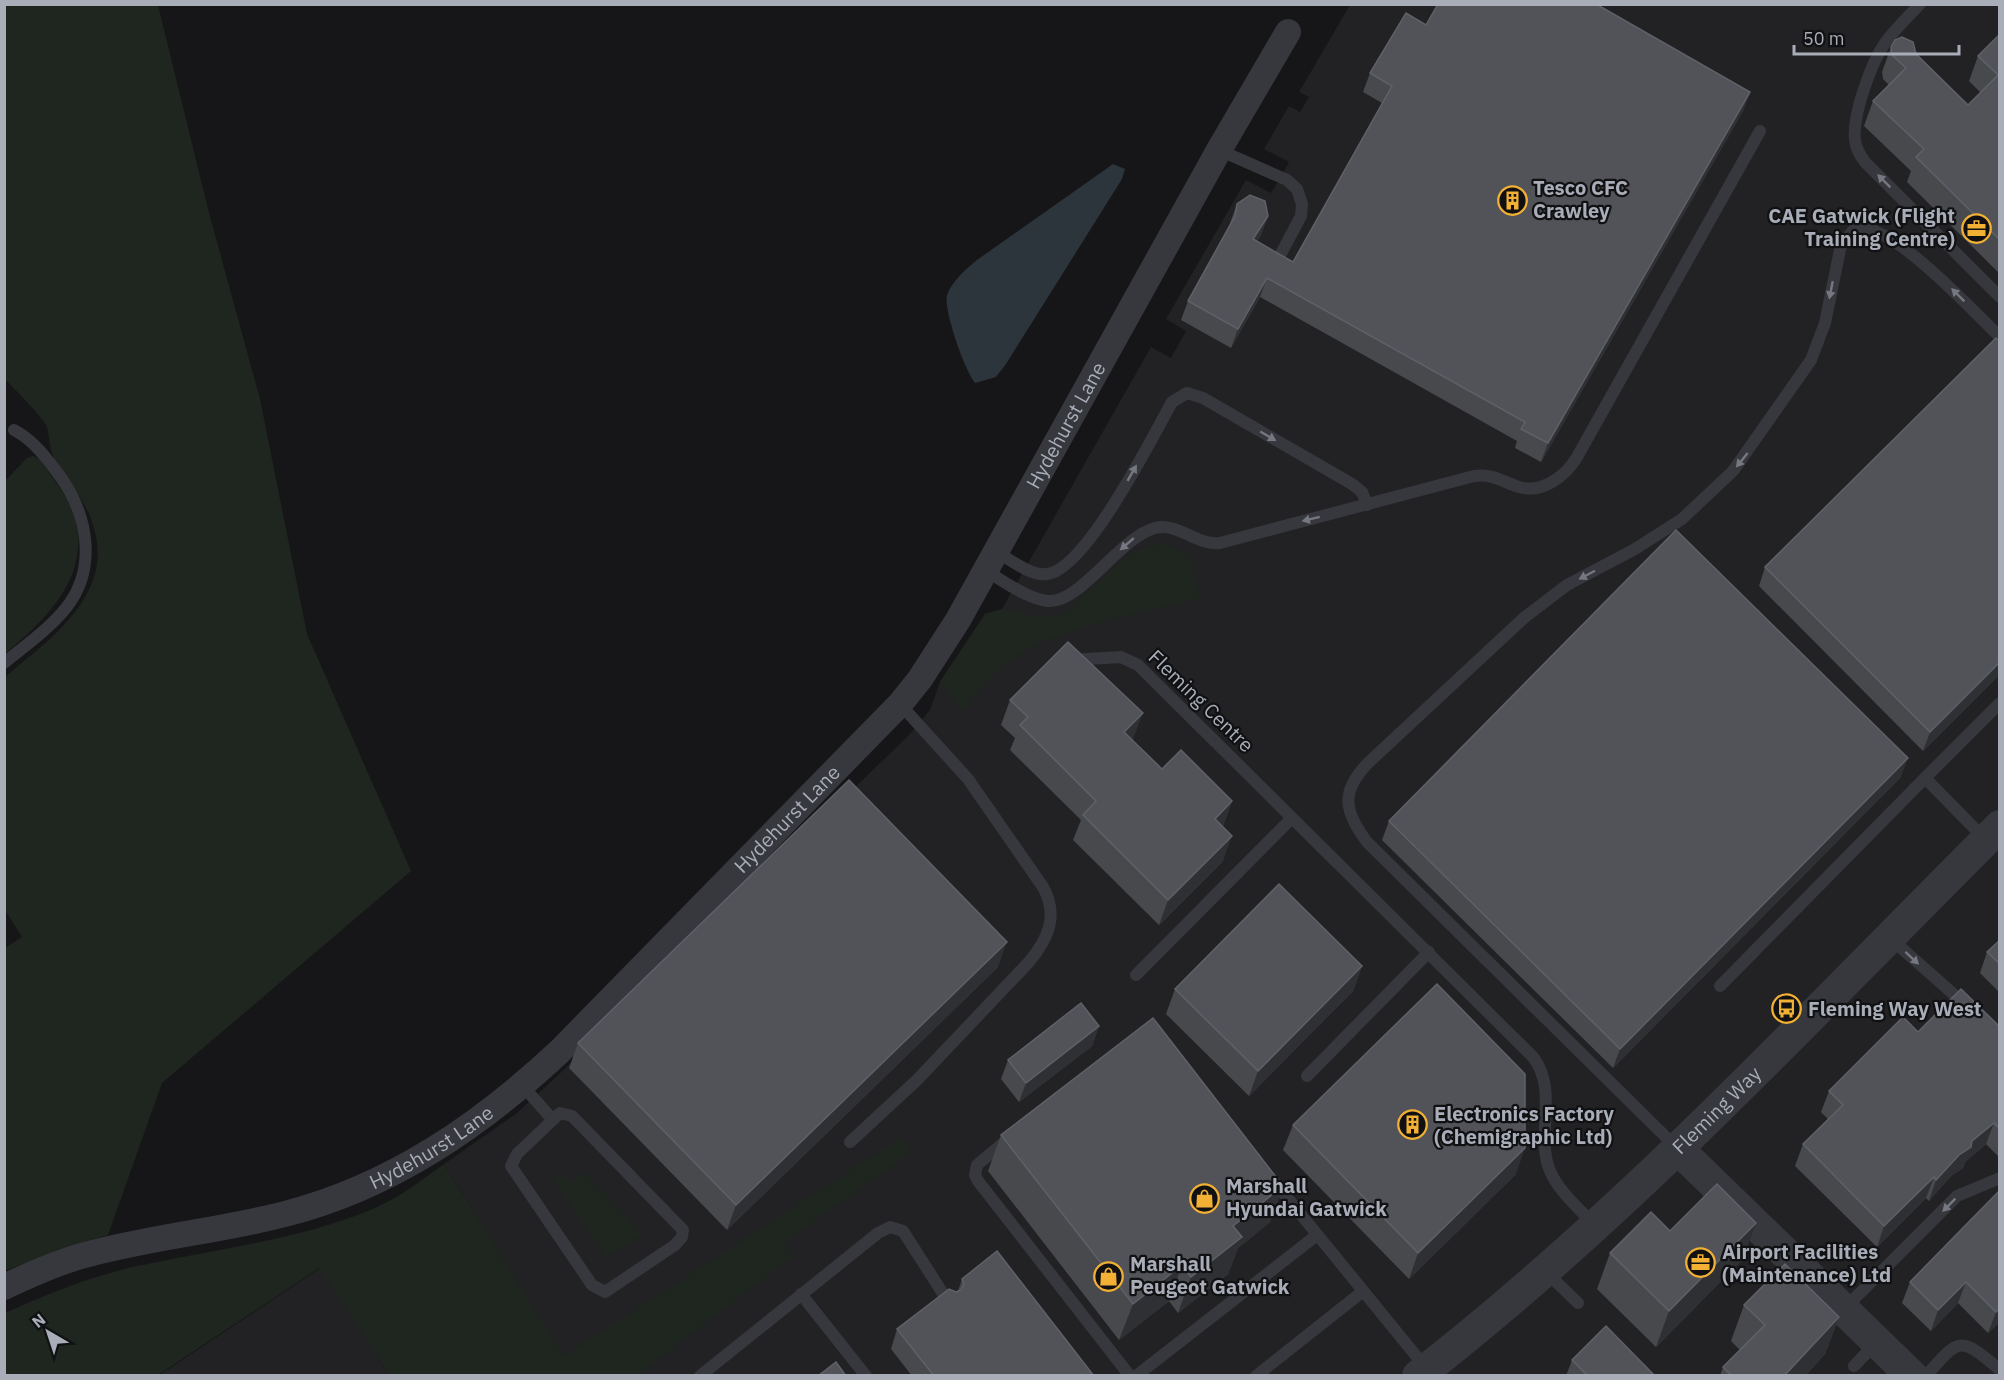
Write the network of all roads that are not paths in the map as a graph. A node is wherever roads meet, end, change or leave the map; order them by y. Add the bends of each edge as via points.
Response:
1 (1920, 4) edge
2 (1288, 32) dead end
3 (1760, 131) dead end
4 (1219, 150) junction
5 (1276, 263) edge
6 (2000, 297) edge
7 (2000, 337) edge
8 (14, 429) dead end
9 (1367, 505) junction
10 (992, 561) junction
11 (1063, 660) edge
12 (4, 663) edge
13 (2000, 703) edge
14 (900, 704) junction
15 (1925, 778) junction
16 (1292, 818) junction
17 (1993, 833) edge
18 (1889, 937) junction
19 (1429, 952) junction
20 (1136, 975) dead end
21 (1720, 986) dead end
22 (1976, 1015) edge
23 (1307, 1076) dead end
24 (522, 1086) junction
25 (552, 1119) junction
26 (1022, 1128) edge
27 (850, 1142) dead end
28 (1677, 1148) junction
29 (1263, 1168) edge
30 (2000, 1178) edge
31 (1595, 1226) junction
32 (1317, 1235) junction
33 (1545, 1271) junction
34 (4, 1287) edge
35 (1362, 1292) junction
36 (801, 1294) junction
37 (949, 1303) edge
38 (1578, 1303) dead end
39 (1844, 1309) junction
40 (1877, 1342) junction
41 (1854, 1366) dead end
42 (2000, 1370) edge
43 (1422, 1372) edge
44 (700, 1376) edge
45 (866, 1376) edge
46 (1130, 1376) edge
47 (1136, 1376) edge
48 (1256, 1376) edge
49 (1912, 1376) edge
50 (1926, 1376) edge

6 -> 1 lane via 1857,150 1854,137 1858,110 1879,52
2 - 4 street, Hydehurst Lane
3 - 9 lane via 1564,474 1531,488 1481,475
4 - 5 lane via 1287,180 1297,189 1301,216
4 - 10 street, Hydehurst Lane
7 -> 28 lane via 1943,280 1892,240 1867,227 1856,228 1845,238 1839,254 1825,323 1811,360 1733,471 1682,519 1568,585 1525,617 1368,763 1348,790 1349,805 1366,842
8 - 12 lane via 38,448 75,499 84,527 86,553 79,585 68,606
9 -> 10 lane via 1213,544 1171,528 1157,527 1132,539 1068,595 1050,601 1032,596
10 -> 9 lane via 1036,573 1057,570 1096,532 1172,402 1187,393 1203,398 1352,484 1362,492
10 - 14 street, Hydehurst Lane via 932,662
11 - 16 lane, Fleming Centre via 1110,657 1132,661
13 - 15 lane
14 - 24 street, Hydehurst Lane
14 - 27 lane via 957,766 1030,868 1049,899 1051,922 1043,943 1022,970
15 - 17 lane
15 - 21 lane
16 - 19 lane, Fleming Centre
16 - 20 lane
17 - 18 street, Fleming Way
18 -> 22 lane
18 - 28 street, Fleming Way
19 - 23 lane
19 - 31 lane, Fleming Centre via 1537,1061 1545,1083 1549,1169
24 - 25 lane
24 - 34 street, Hydehurst Lane via 419,1160 335,1198 261,1220 83,1255
25 - 25 lane via 560,1113 572,1116 683,1230 675,1245 605,1292 592,1285 512,1166 517,1154
26 - 46 lane via 981,1160 975,1175
28 - 31 street, Fleming Way
28 - 39 street
29 - 32 lane
30 -> 39 lane via 1957,1196
31 - 33 street, Fleming Way
32 - 35 lane
32 - 47 lane
33 - 38 lane
33 - 43 street, Fleming Way
35 - 43 lane
35 - 48 lane
36 - 37 lane via 890,1227 903,1232
36 - 44 lane
36 - 45 lane
39 - 40 street
40 - 41 lane
40 - 49 street
42 - 50 lane via 1974,1348 1959,1344

